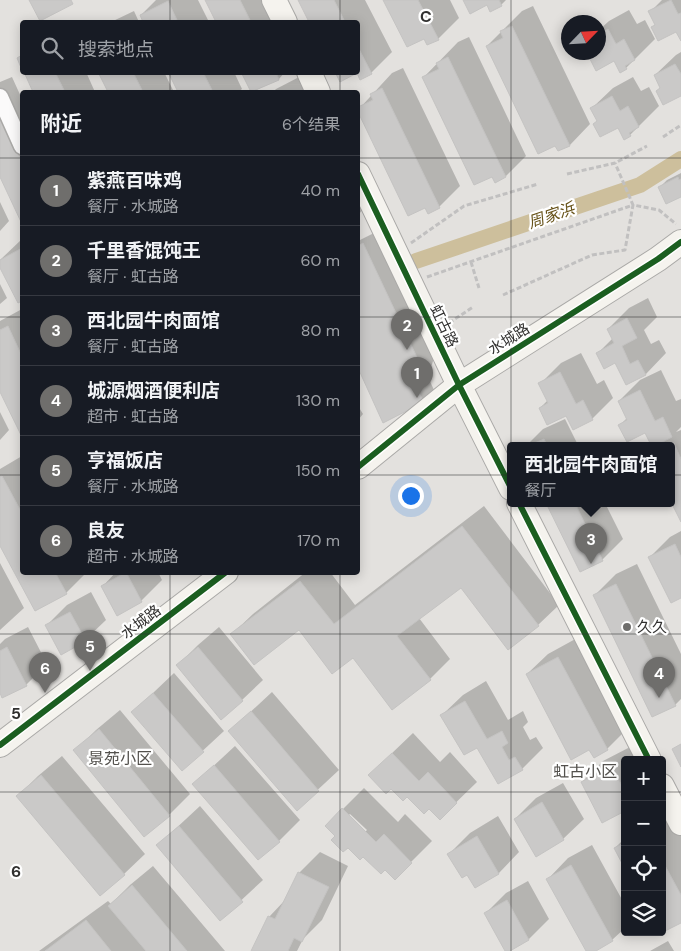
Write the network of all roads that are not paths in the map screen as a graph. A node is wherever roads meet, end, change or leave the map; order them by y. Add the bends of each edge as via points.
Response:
1 (274, 0) edge
2 (284, 20) edge
3 (310, 75) edge
4 (317, 90) edge
5 (0, 97) edge
6 (20, 142) edge
7 (360, 178) edge
8 (681, 242) edge
9 (459, 385) junction
10 (360, 465) edge
11 (507, 480) edge
12 (521, 507) edge
13 (223, 575) edge
14 (0, 745) edge
15 (647, 756) edge
16 (666, 794) edge
17 (681, 823) edge

1 - 2 street
3 - 4 street
5 - 6 street
7 - 9 street, 虹古路
8 - 9 street, 水城路
9 - 10 street, 水城路
9 - 11 street, 虹古路
12 - 15 street
13 - 14 street, 水城路
16 - 17 street

